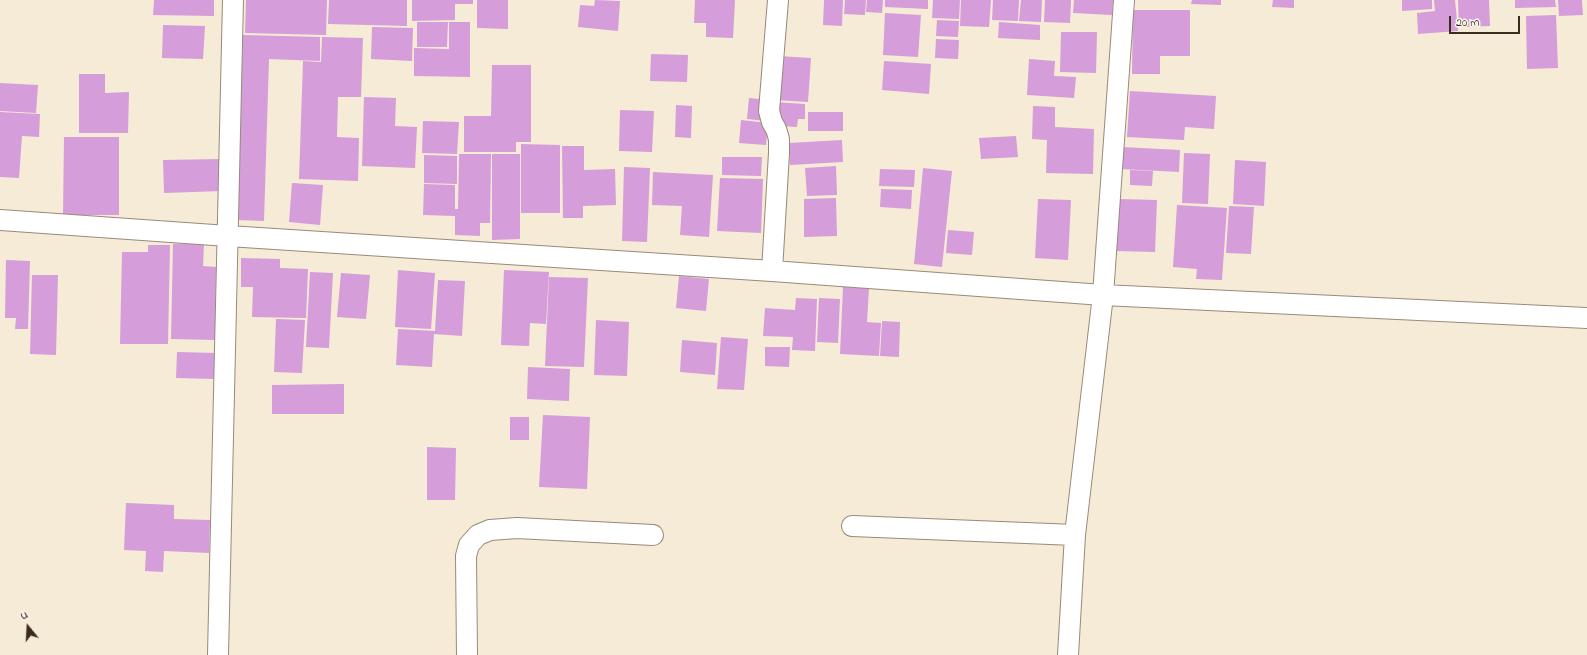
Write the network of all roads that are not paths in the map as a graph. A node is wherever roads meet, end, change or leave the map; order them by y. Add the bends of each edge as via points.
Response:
1 (233, 0) edge
2 (778, 0) edge
3 (1124, 0) edge
4 (0, 220) edge
5 (228, 236) junction
6 (772, 271) junction
7 (1103, 295) junction
8 (1587, 318) edge
9 (852, 526) dead end
10 (653, 535) dead end
11 (1075, 535) junction
12 (218, 655) edge
13 (467, 655) edge
14 (1068, 655) edge

1 - 5 street
2 - 6 street via 769,111 779,139
3 - 7 street
4 - 5 street
5 - 6 street
5 - 12 street
6 - 7 street
7 - 8 street
7 - 11 street
9 - 11 street
10 - 13 street via 517,528 490,530 478,535 469,545 466,556
11 - 14 street

